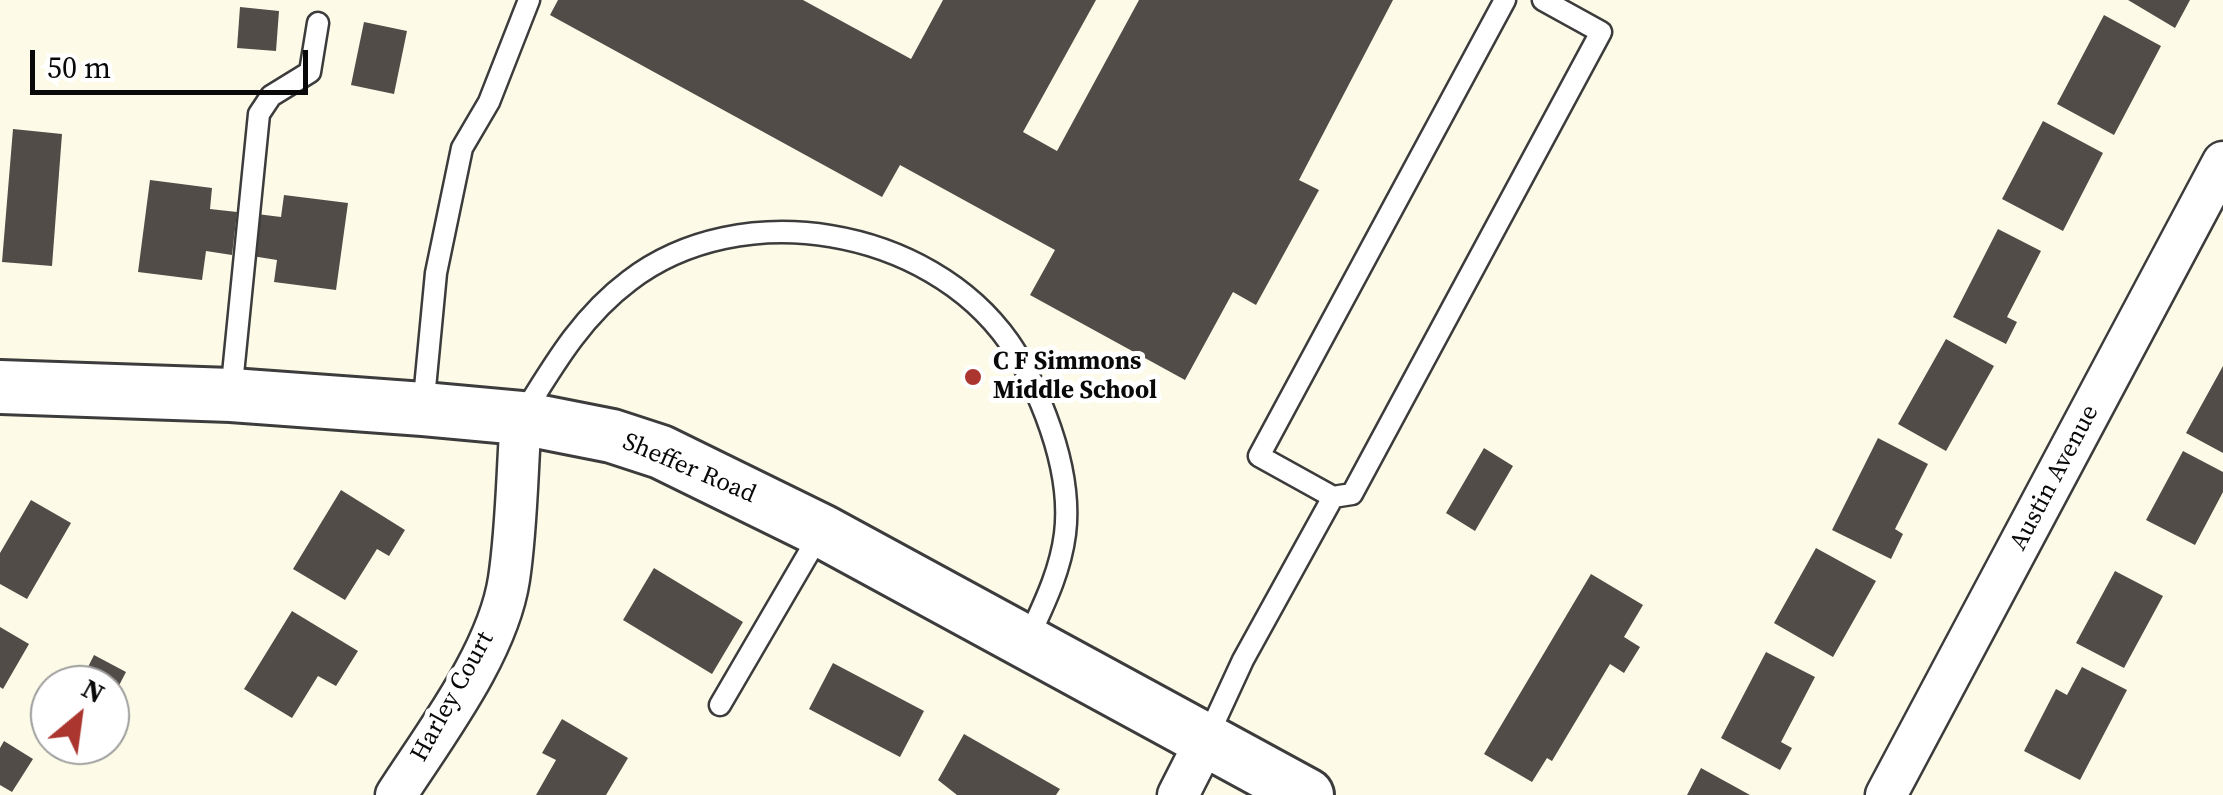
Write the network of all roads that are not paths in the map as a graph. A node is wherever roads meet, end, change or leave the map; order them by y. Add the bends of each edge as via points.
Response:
1 (530, 0) edge
2 (1505, 0) edge
3 (1543, 0) edge
4 (318, 24) dead end
5 (2223, 162) edge
6 (0, 387) edge
7 (232, 395) junction
8 (423, 409) junction
9 (521, 418) junction
10 (1333, 497) junction
11 (822, 531) junction
12 (1027, 642) junction
13 (720, 705) dead end
14 (1206, 740) junction
15 (396, 795) edge
16 (1178, 795) edge
17 (1308, 795) edge
18 (1886, 795) edge

1 - 8 lane via 489,102 462,148 436,273
2 - 10 lane via 1259,456
3 - 10 lane via 1601,32 1352,494
4 - 7 lane via 310,72 272,96 259,114
5 - 18 street, Austin Avenue
6 - 7 street, Sheffer Road
7 - 8 street, Sheffer Road
8 - 9 street, Sheffer Road
9 - 11 street, Sheffer Road via 661,452
9 - 12 lane via 594,310 670,258 762,233 812,234 866,244 921,265 1008,340 1054,438 1065,485 1065,532 1056,576
9 - 15 street, Harley Court via 509,582 454,706
10 - 14 lane
11 - 12 street, Sheffer Road
11 - 13 lane
12 - 14 street, Sheffer Road
14 - 16 street
14 - 17 street, Sheffer Road

